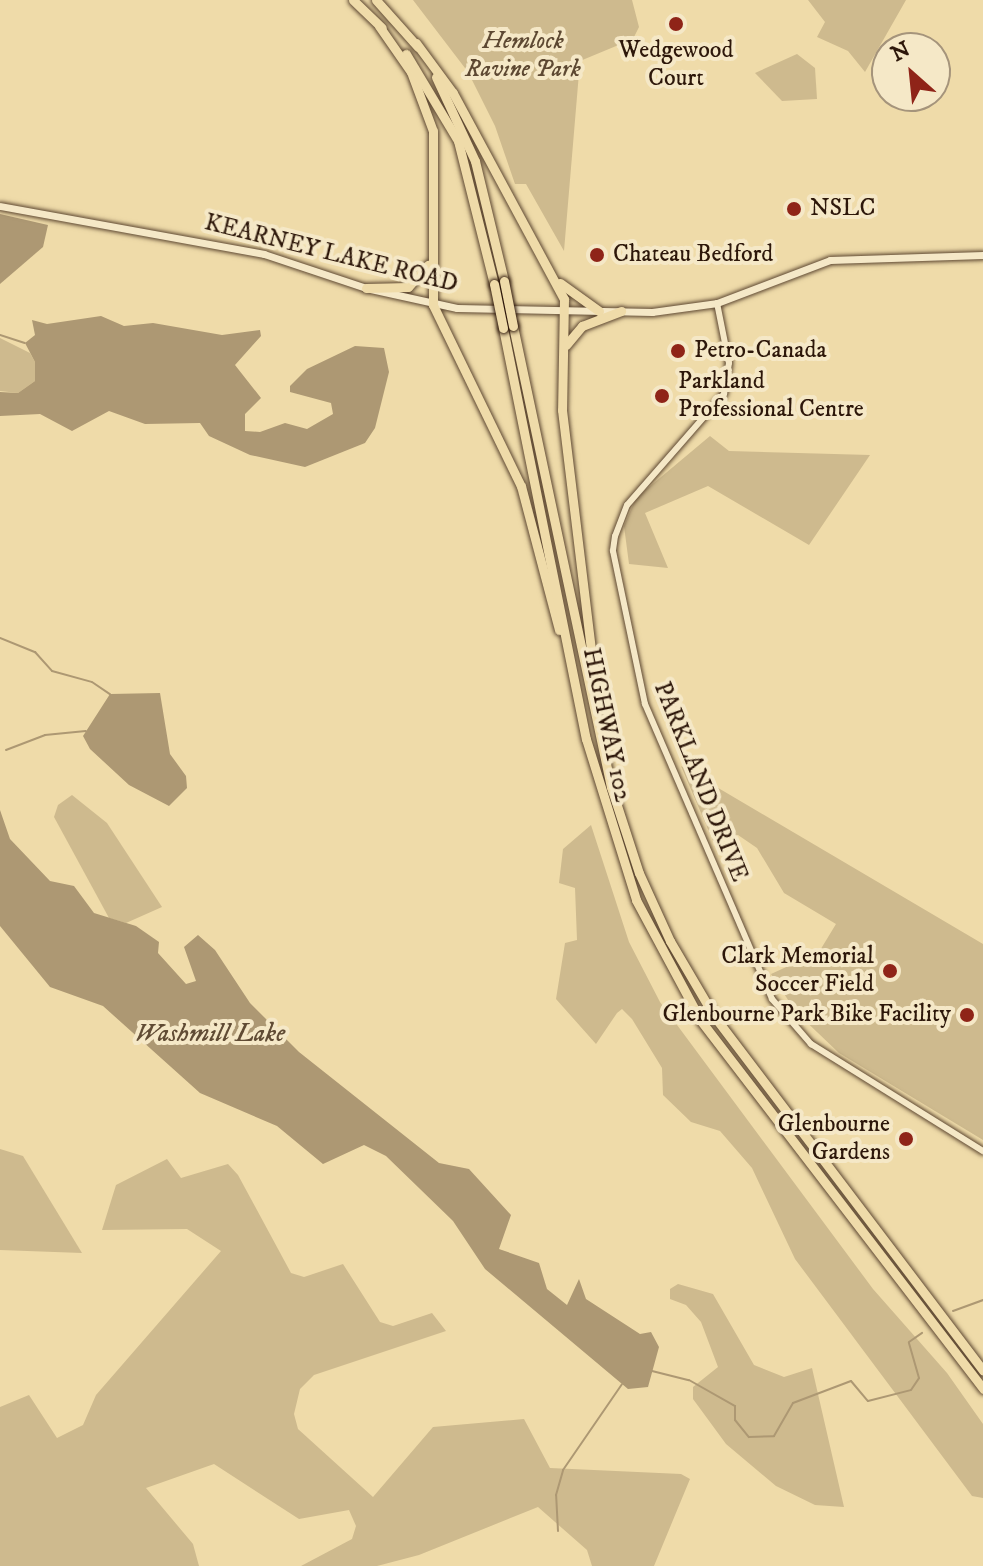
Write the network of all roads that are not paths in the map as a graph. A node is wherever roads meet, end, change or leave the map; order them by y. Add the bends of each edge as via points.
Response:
1 (353, 0) edge
2 (376, 0) edge
3 (379, 26) junction
4 (416, 43) junction
5 (0, 206) edge
6 (431, 254) junction
7 (983, 255) edge
8 (558, 281) junction
9 (499, 282) junction
10 (366, 288) junction
11 (717, 303) junction
12 (433, 305) junction
13 (566, 310) junction
14 (599, 311) junction
15 (621, 311) junction
16 (508, 327) junction
17 (566, 345) junction
18 (580, 711) junction
19 (604, 754) junction
20 (983, 1151) edge
21 (983, 1370) edge
22 (983, 1389) edge

1 - 3 highway, HIGHWAY 102
2 - 4 highway, HIGHWAY 102
3 - 6 highway via 411,72 433,131 437,164
3 - 9 highway, HIGHWAY 102 via 420,72 458,141
4 - 8 highway via 453,93
4 - 9 highway, HIGHWAY 102 via 455,111 475,161
5 - 10 main road, KEARNEY LAKE ROAD via 264,254
6 - 10 highway via 426,272 408,287
6 - 12 highway
7 - 11 main road, KEARNEY LAKE ROAD via 830,260
8 - 13 highway
8 - 14 highway
9 - 16 highway, HIGHWAY 102, bridge
10 - 12 main road, KEARNEY LAKE ROAD
11 - 15 main road, KEARNEY LAKE ROAD
11 - 20 street, PARKLAND DRIVE via 729,363 724,394 627,505 615,536 613,551 645,704 753,961 779,1008 824,1053
12 - 13 main road, KEARNEY LAKE ROAD
12 - 18 highway via 521,486
13 - 14 main road, KEARNEY LAKE ROAD
13 - 17 highway
14 - 15 main road, KEARNEY LAKE ROAD
15 - 17 highway via 582,326
16 - 18 highway, HIGHWAY 102
16 - 19 highway, HIGHWAY 102
17 - 19 highway via 566,455
18 - 22 highway, HIGHWAY 102 via 617,852 658,946 701,1021
19 - 21 highway, HIGHWAY 102 via 639,873 670,941 714,1016

